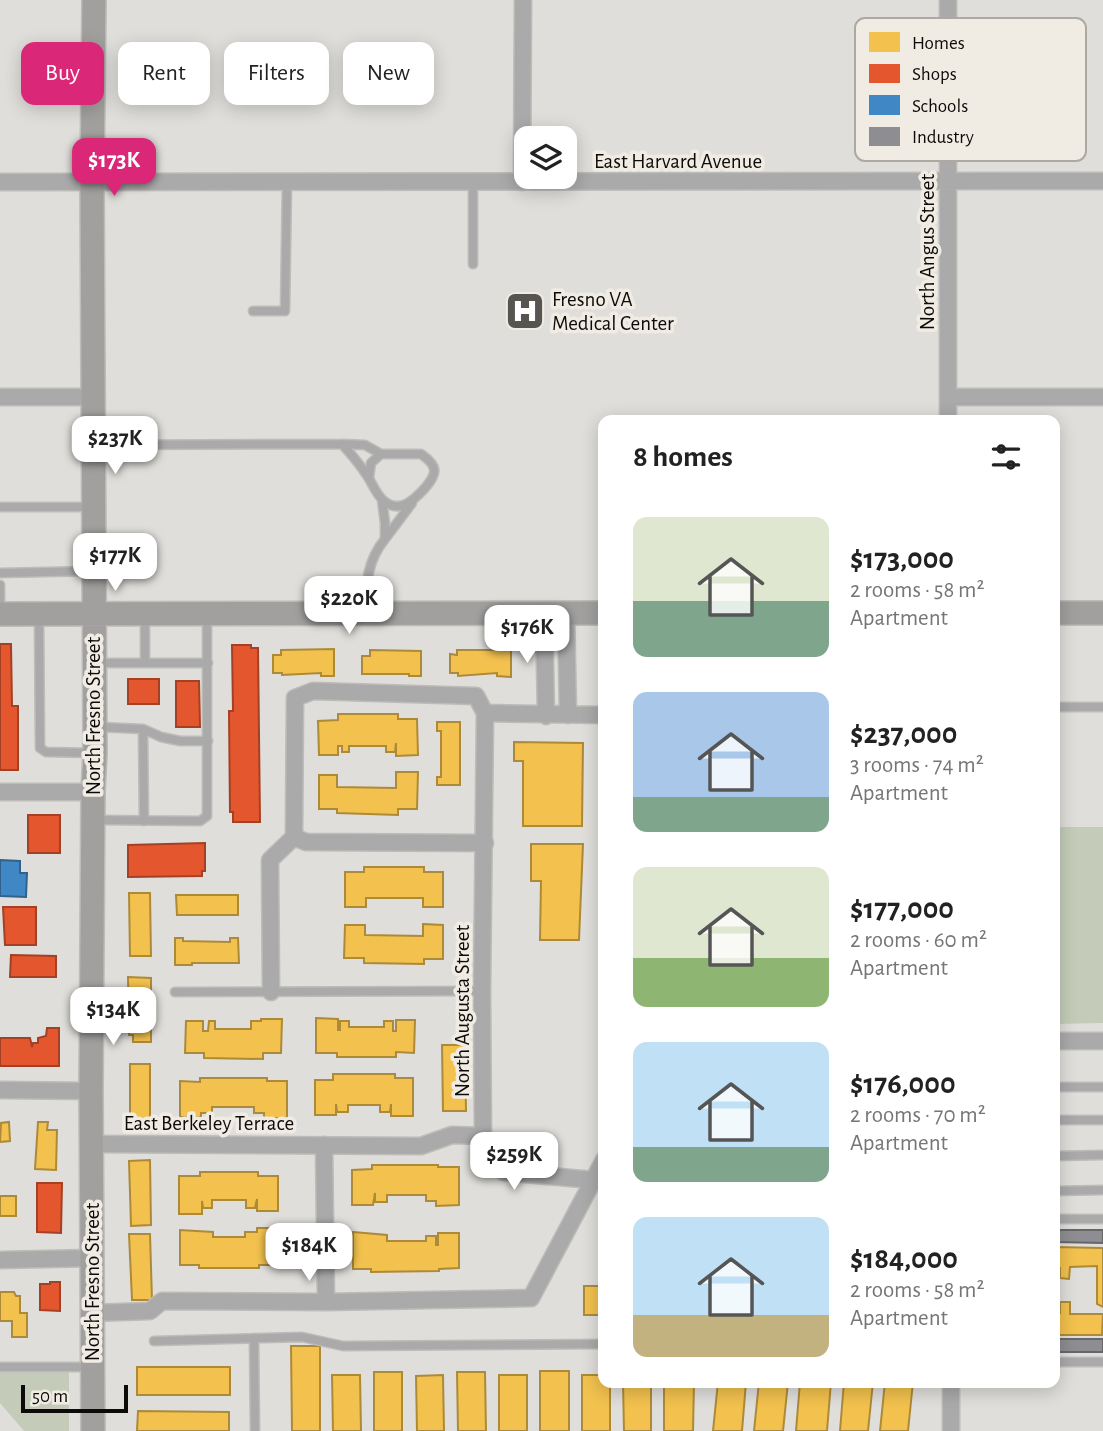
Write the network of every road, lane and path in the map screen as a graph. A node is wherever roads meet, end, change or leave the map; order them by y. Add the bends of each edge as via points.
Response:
1 (94, 0) edge
2 (523, 0) edge
3 (947, 0) edge
4 (947, 18) edge
5 (522, 126) edge
6 (948, 161) edge
7 (948, 181) junction
8 (1103, 181) edge
9 (0, 182) edge
10 (92, 182) junction
11 (287, 182) junction
12 (473, 182) junction
13 (514, 182) edge
14 (577, 182) edge
15 (473, 264) dead end
16 (253, 311) dead end
17 (0, 397) edge
18 (93, 397) junction
19 (948, 397) junction
20 (1103, 397) edge
21 (948, 415) edge
22 (342, 444) junction
23 (93, 446) junction
24 (381, 454) junction
25 (369, 477) junction
26 (382, 500) junction
27 (412, 502) junction
28 (0, 507) edge
29 (93, 507) junction
30 (385, 539) junction
31 (93, 571) junction
32 (0, 573) edge
33 (0, 585) edge
34 (555, 613) junction
35 (598, 613) edge
36 (1060, 613) edge
37 (1103, 613) edge
38 (0, 614) edge
39 (39, 614) junction
40 (94, 614) junction
41 (145, 614) junction
42 (207, 614) junction
43 (366, 614) junction
44 (94, 663) junction
45 (145, 663) junction
46 (208, 663) junction
47 (1060, 707) edge
48 (1103, 707) edge
49 (485, 713) junction
50 (568, 715) junction
51 (598, 715) edge
52 (546, 716) junction
53 (95, 727) junction
54 (143, 729) junction
55 (208, 741) junction
56 (95, 753) junction
57 (0, 792) edge
58 (93, 792) junction
59 (93, 820) junction
60 (144, 821) junction
61 (294, 837) junction
62 (485, 843) junction
63 (482, 991) junction
64 (175, 992) dead end
65 (271, 992) junction
66 (1060, 1041) edge
67 (1103, 1041) edge
68 (1060, 1087) edge
69 (1103, 1087) edge
70 (0, 1090) edge
71 (91, 1091) junction
72 (1060, 1120) edge
73 (1103, 1120) edge
74 (483, 1136) junction
75 (92, 1143) junction
76 (324, 1145) junction
77 (1103, 1155) edge
78 (1060, 1156) edge
79 (598, 1171) edge
80 (593, 1180) junction
81 (1103, 1190) edge
82 (1060, 1191) edge
83 (1060, 1219) edge
84 (1103, 1219) edge
85 (92, 1258) junction
86 (0, 1260) edge
87 (326, 1301) junction
88 (92, 1313) junction
89 (254, 1338) junction
90 (154, 1340) dead end
91 (598, 1344) edge
92 (1060, 1362) edge
93 (1103, 1362) edge
94 (0, 1367) edge
95 (92, 1367) junction
96 (951, 1388) edge
97 (93, 1431) edge
98 (255, 1431) edge
99 (951, 1431) edge

1 - 10 main road, North Fresno Street
2 - 5 street
3 - 4 street, North Angus Street
6 - 7 street, North Angus Street
7 - 8 street, East Harvard Avenue
7 - 14 street, East Harvard Avenue
7 - 19 street, North Angus Street
9 - 10 street, East Harvard Avenue
10 - 11 street, East Harvard Avenue
10 - 18 main road, North Fresno Street
11 - 12 street, East Harvard Avenue
11 - 16 lane via 285,311
12 - 13 street, East Harvard Avenue
12 - 15 lane
17 - 18 street
18 - 23 main road, North Fresno Street
19 - 20 street
19 - 21 street, North Angus Street
22 - 23 lane
22 - 24 lane via 365,446
22 - 25 lane
23 - 29 main road, North Fresno Street
24 - 25 lane via 371,463
24 - 27 lane via 421,454 434,466 432,480
25 - 26 lane
26 - 27 lane via 397,506
26 - 30 lane
27 - 30 lane
28 - 29 lane
29 - 31 main road, North Fresno Street
30 - 43 lane via 370,564
31 - 32 lane
31 - 40 main road, North Fresno Street
33 - 38 lane
34 - 35 main road
34 - 43 main road
34 - 50 street
34 - 52 street
36 - 37 main road
38 - 39 main road
39 - 40 main road
39 - 56 lane via 40,748
40 - 41 main road
40 - 44 main road, North Fresno Street
41 - 42 main road
41 - 45 lane
42 - 43 main road
42 - 46 lane
44 - 45 lane
44 - 53 main road, North Fresno Street
45 - 46 lane
46 - 55 lane
47 - 48 lane
49 - 52 street
49 - 61 street via 476,696 313,691 295,698
49 - 62 street, North Augusta Street
50 - 51 street
50 - 52 street
53 - 54 lane
53 - 56 main road, North Fresno Street
54 - 55 lane via 180,741
54 - 60 lane
55 - 60 lane via 207,816 200,821
56 - 58 main road, North Fresno Street
57 - 58 street
58 - 59 main road, North Fresno Street
59 - 60 lane
59 - 71 main road, North Fresno Street
61 - 62 street via 306,842
61 - 65 street via 270,860
62 - 63 street, North Augusta Street
63 - 65 lane
63 - 74 street, North Augusta Street
64 - 65 lane
66 - 67 street
68 - 69 lane
70 - 71 street
71 - 75 main road, North Fresno Street
72 - 73 lane
74 - 76 street via 452,1135 421,1146
74 - 80 street via 487,1155 504,1172
75 - 76 street, East Berkeley Terrace
75 - 85 main road, North Fresno Street
76 - 87 street
77 - 78 lane
79 - 80 street
80 - 87 street via 531,1298
81 - 82 lane
83 - 84 lane
85 - 86 street
85 - 88 main road, North Fresno Street
87 - 88 street via 162,1301 150,1311
88 - 95 main road, North Fresno Street
89 - 90 lane
89 - 91 lane via 302,1338 342,1346
89 - 98 lane
92 - 93 lane
94 - 95 lane
95 - 97 main road, North Fresno Street
96 - 99 street

